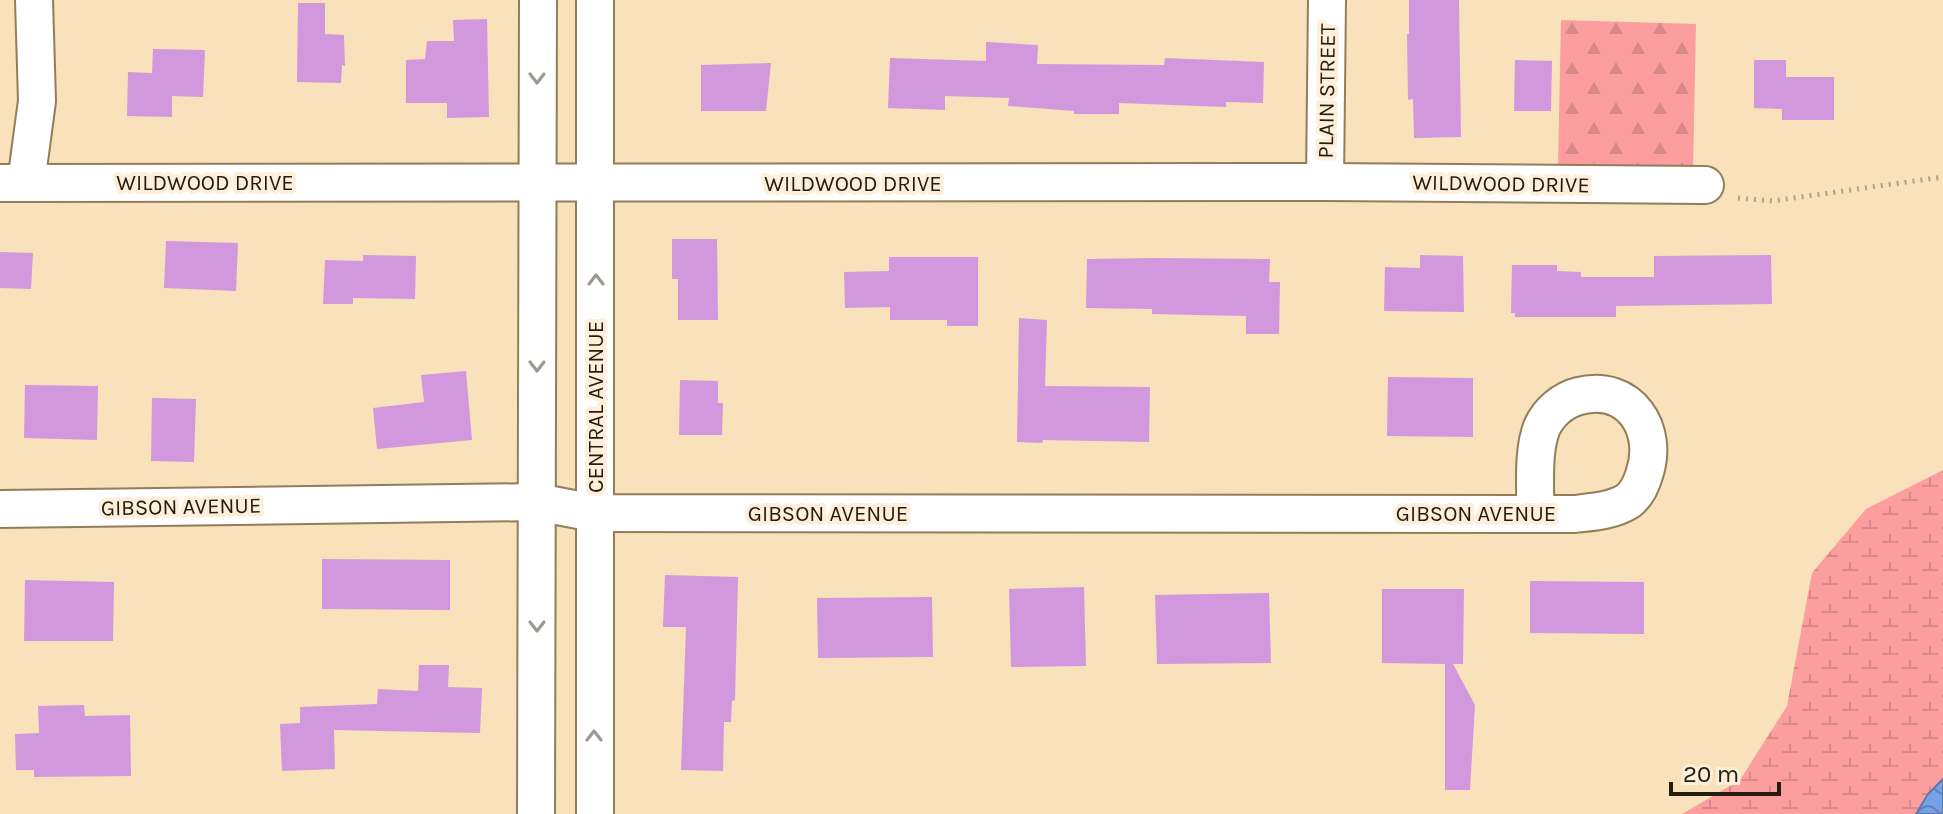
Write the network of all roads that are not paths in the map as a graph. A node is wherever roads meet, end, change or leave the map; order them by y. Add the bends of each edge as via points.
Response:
1 (34, 0) edge
2 (538, 0) edge
3 (595, 0) edge
4 (1327, 0) edge
5 (537, 181) junction
6 (1325, 182) junction
7 (13, 183) edge
8 (597, 184) junction
9 (1705, 185) road end
10 (537, 502) junction
11 (0, 509) edge
12 (594, 513) junction
13 (1535, 513) junction
14 (536, 814) edge
15 (595, 814) edge

1 - 7 street via 37,101
2 -> 5 street
3 - 8 street, CENTRAL AVENUE
4 - 6 street, PLAIN STREET
5 - 7 street, WILDWOOD DRIVE
5 - 8 street, WILDWOOD DRIVE
5 -> 10 street
6 - 8 street, WILDWOOD DRIVE
6 - 9 street, WILDWOOD DRIVE
12 -> 8 street, CENTRAL AVENUE
10 - 11 street, GIBSON AVENUE
10 - 12 street, GIBSON AVENUE
10 -> 14 street
12 - 13 street, GIBSON AVENUE
15 -> 12 street, CENTRAL AVENUE
13 - 13 street, GIBSON AVENUE via 1608,510 1631,499 1643,479 1650,447 1635,411 1605,394 1576,396 1553,411 1538,445

